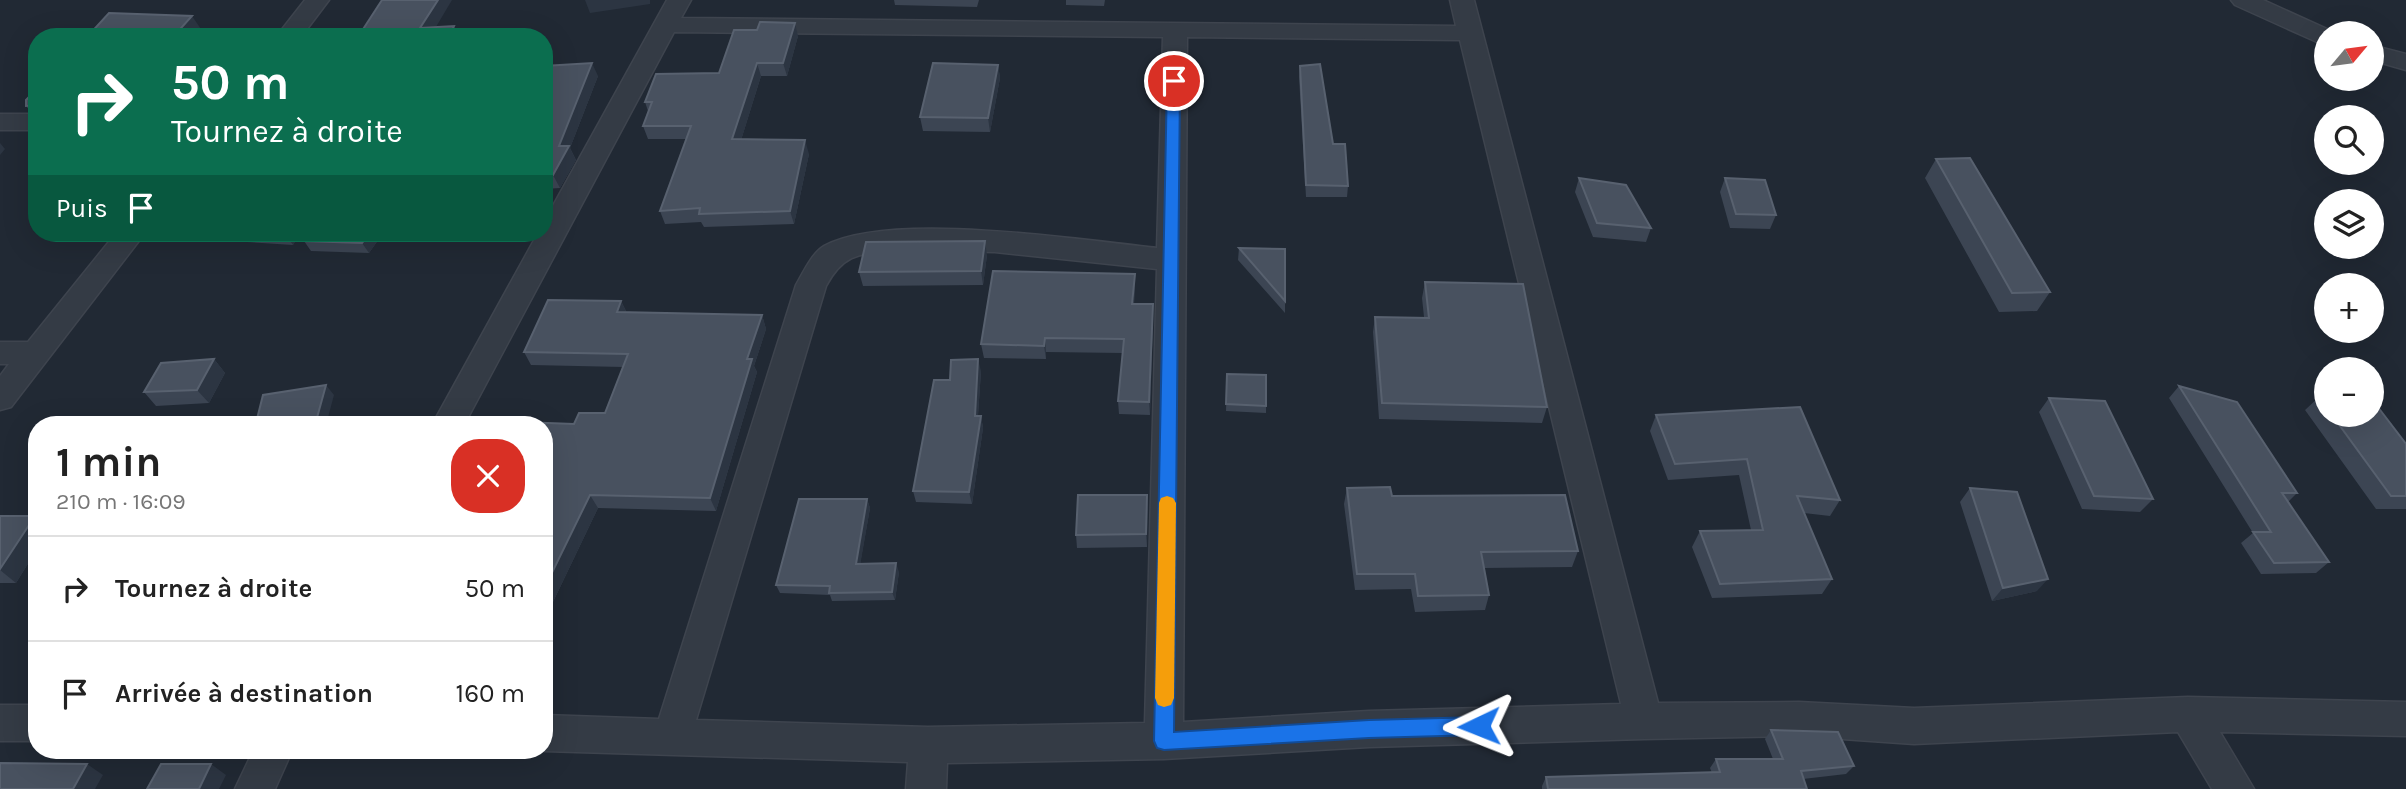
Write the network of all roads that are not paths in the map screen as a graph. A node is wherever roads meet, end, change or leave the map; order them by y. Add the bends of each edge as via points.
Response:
1 (317, 0) edge
2 (679, 0) edge
3 (1462, 0) edge
4 (2243, 0) edge
5 (665, 25) junction
6 (295, 28) edge
7 (1175, 30) junction
8 (2314, 32) edge
9 (1470, 33) junction
10 (2384, 56) edge
11 (2406, 62) edge
12 (0, 122) edge
13 (28, 122) edge
14 (553, 231) edge
15 (124, 242) edge
16 (547, 242) edge
17 (1171, 260) junction
18 (0, 353) edge
19 (36, 353) junction
20 (0, 398) edge
21 (453, 416) edge
22 (2188, 714) junction
23 (2406, 719) edge
24 (1644, 722) junction
25 (0, 723) edge
26 (28, 723) edge
27 (553, 733) edge
28 (672, 737) junction
29 (1164, 741) junction
30 (928, 745) junction
31 (269, 759) edge
32 (255, 789) edge
33 (926, 789) edge
34 (2234, 789) edge

1 - 6 street
2 - 5 street
3 - 9 street
4 - 8 street
5 - 7 street
5 - 14 street
7 - 9 street
7 - 17 street
9 - 24 street
10 - 11 street
12 - 13 street
15 - 19 street
16 - 21 street
17 - 28 street via 974,241 871,241 833,254 811,285
17 - 29 street
18 - 19 street
19 - 20 street
22 - 23 street
22 - 24 street via 1914,726 1799,719
22 - 34 street
24 - 29 street via 1369,729
25 - 26 street
27 - 28 street
28 - 30 street
29 - 30 street
30 - 33 street
31 - 32 street

